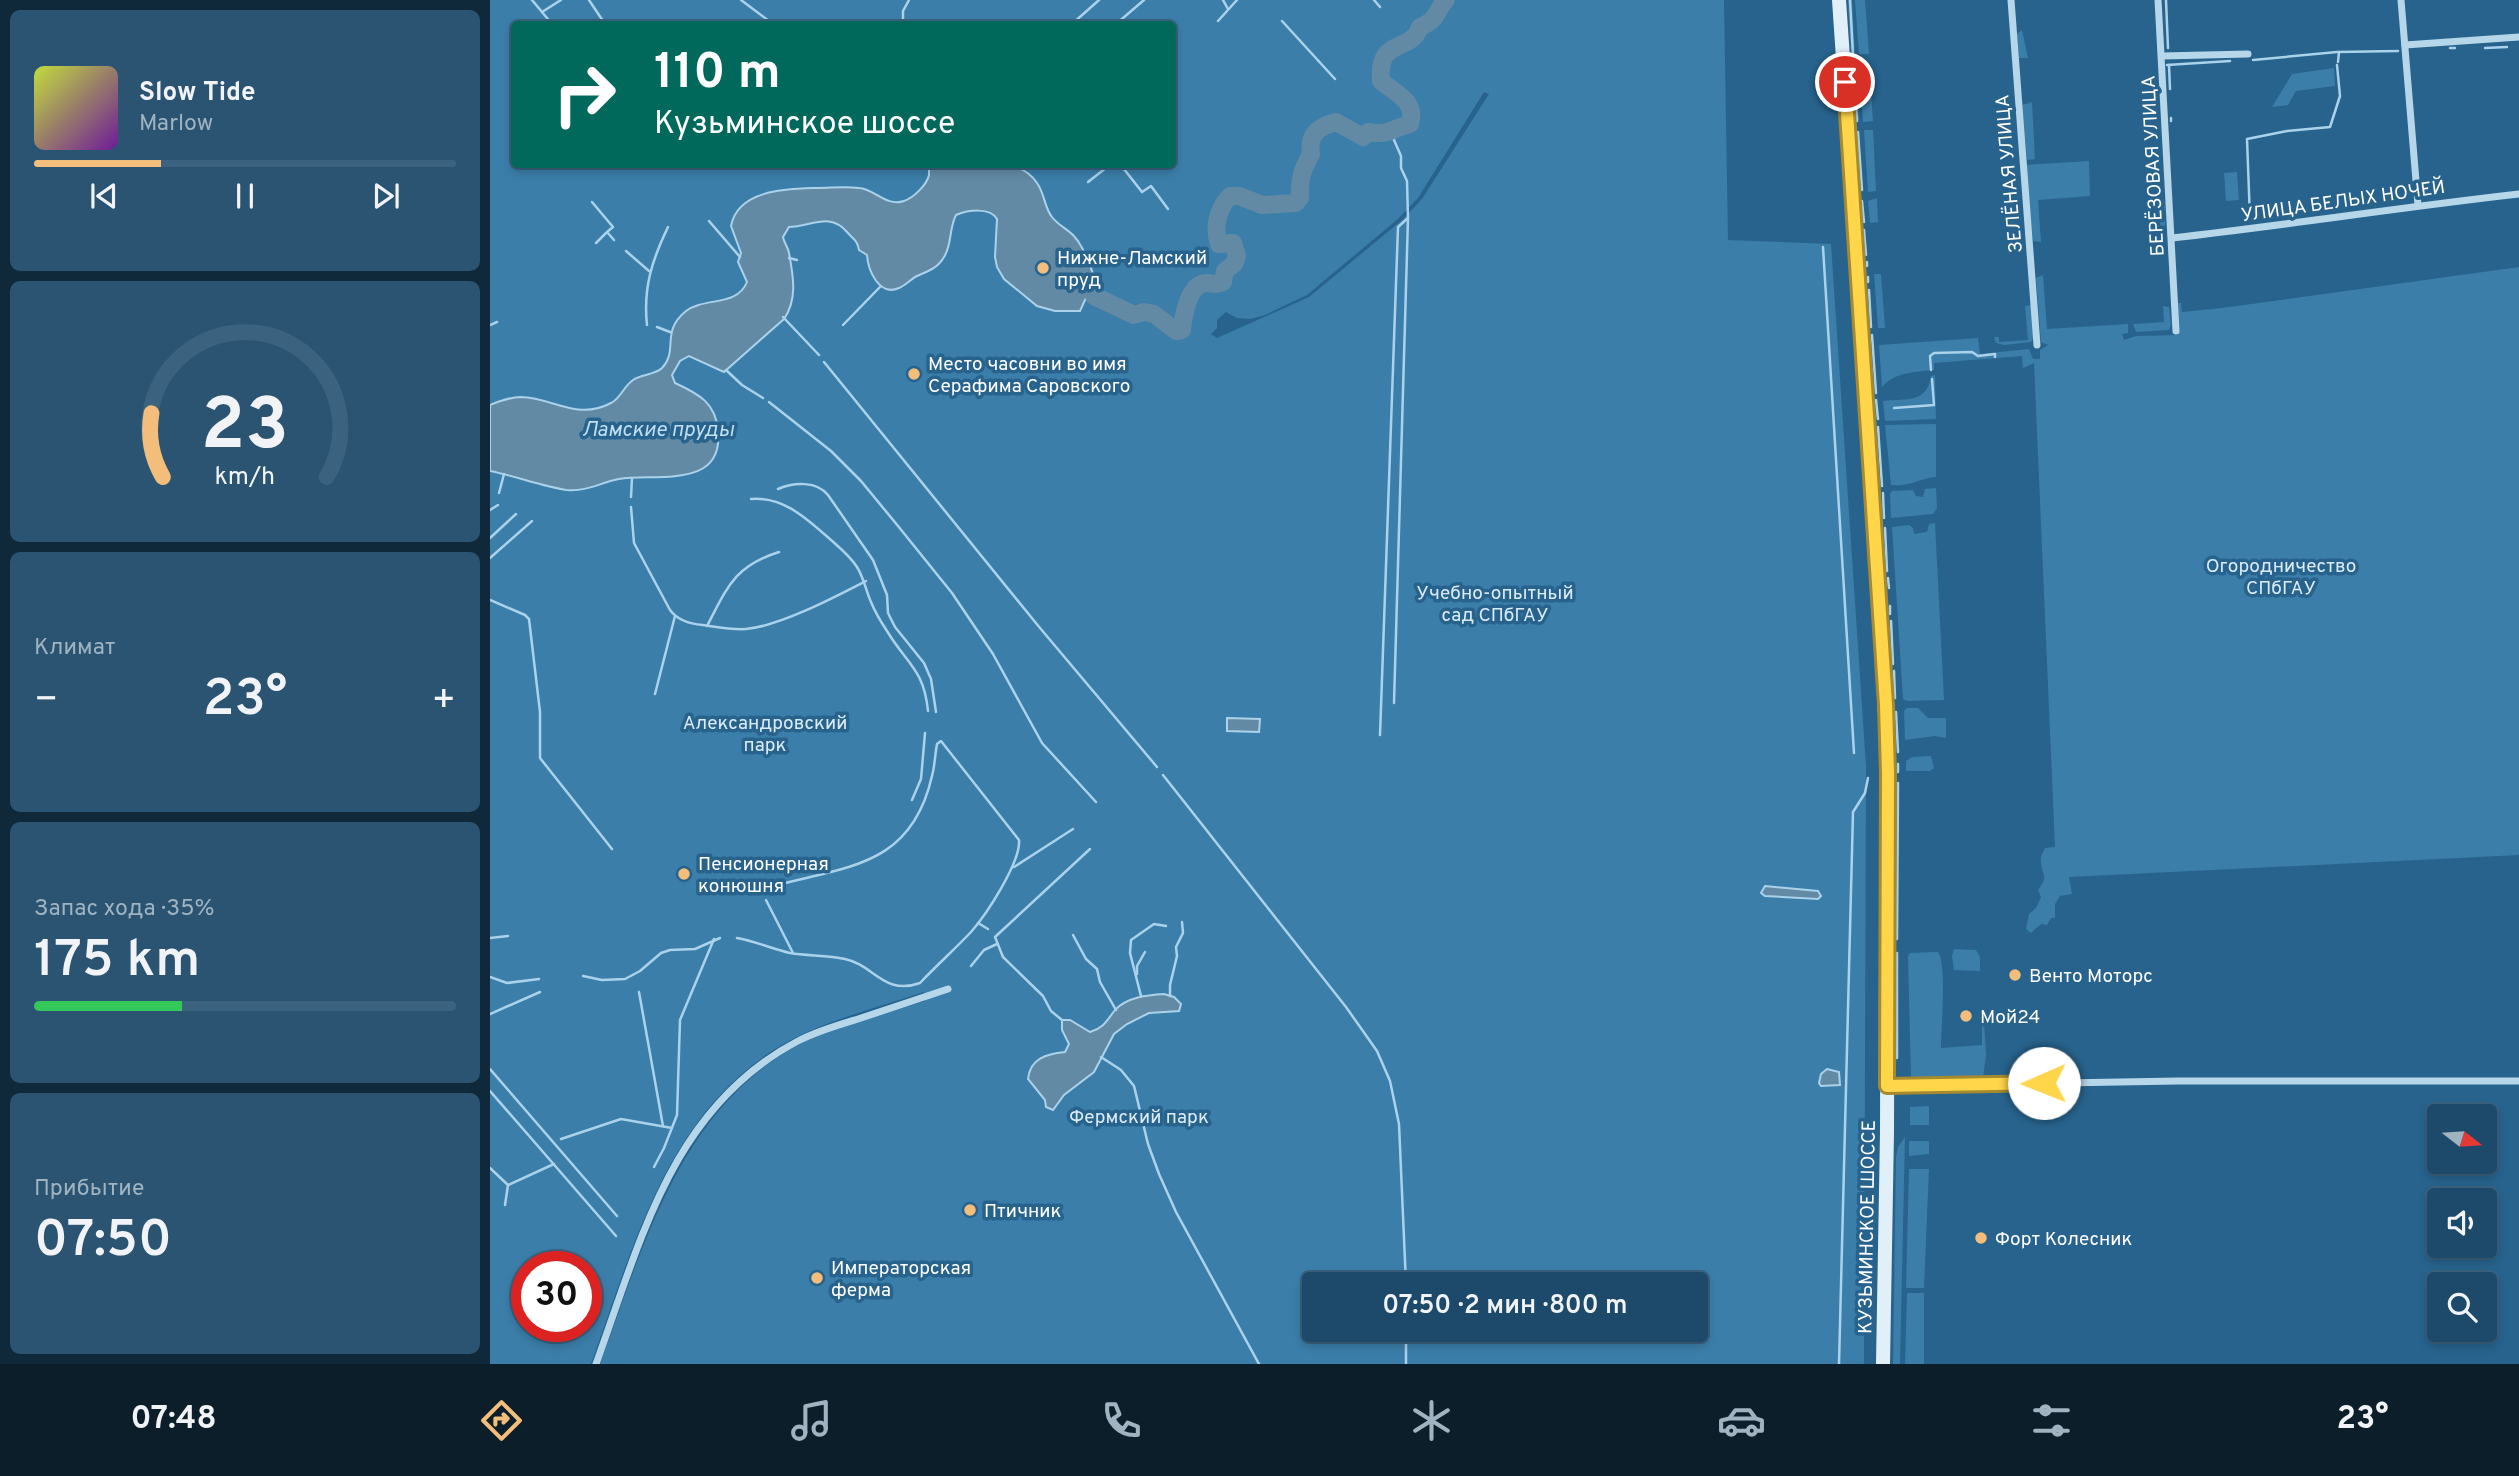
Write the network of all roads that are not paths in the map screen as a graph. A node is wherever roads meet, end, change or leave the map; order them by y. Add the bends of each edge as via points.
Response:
1 (1839, 0) edge
2 (2011, 0) edge
3 (2158, 0) edge
4 (2401, 0) edge
5 (2519, 37) edge
6 (2404, 45) junction
7 (2248, 54) dead end
8 (2162, 57) junction
9 (2519, 194) edge
10 (2418, 205) junction
11 (2172, 238) junction
12 (2176, 331) dead end
13 (2037, 345) dead end
14 (948, 989) dead end
15 (2519, 1082) edge
16 (1887, 1086) junction
17 (596, 1364) edge
18 (1883, 1364) edge

1 - 16 main road, КУЗЬМИНСКОЕ ШОССЕ via 1886,705
2 - 13 street, ЗЕЛЁНАЯ УЛИЦА
3 - 8 street, БЕРЁЗОВАЯ УЛИЦА
4 - 6 street
5 - 6 street
6 - 10 street
7 - 8 street
8 - 11 street, БЕРЁЗОВАЯ УЛИЦА
9 - 10 street, УЛИЦА БЕЛЫХ НОЧЕЙ
10 - 11 street, УЛИЦА БЕЛЫХ НОЧЕЙ
11 - 12 street, БЕРЁЗОВАЯ УЛИЦА
14 - 17 street via 811,1034 762,1063 722,1098 688,1142 662,1190
15 - 16 street
16 - 18 main road, КУЗЬМИНСКОЕ ШОССЕ

